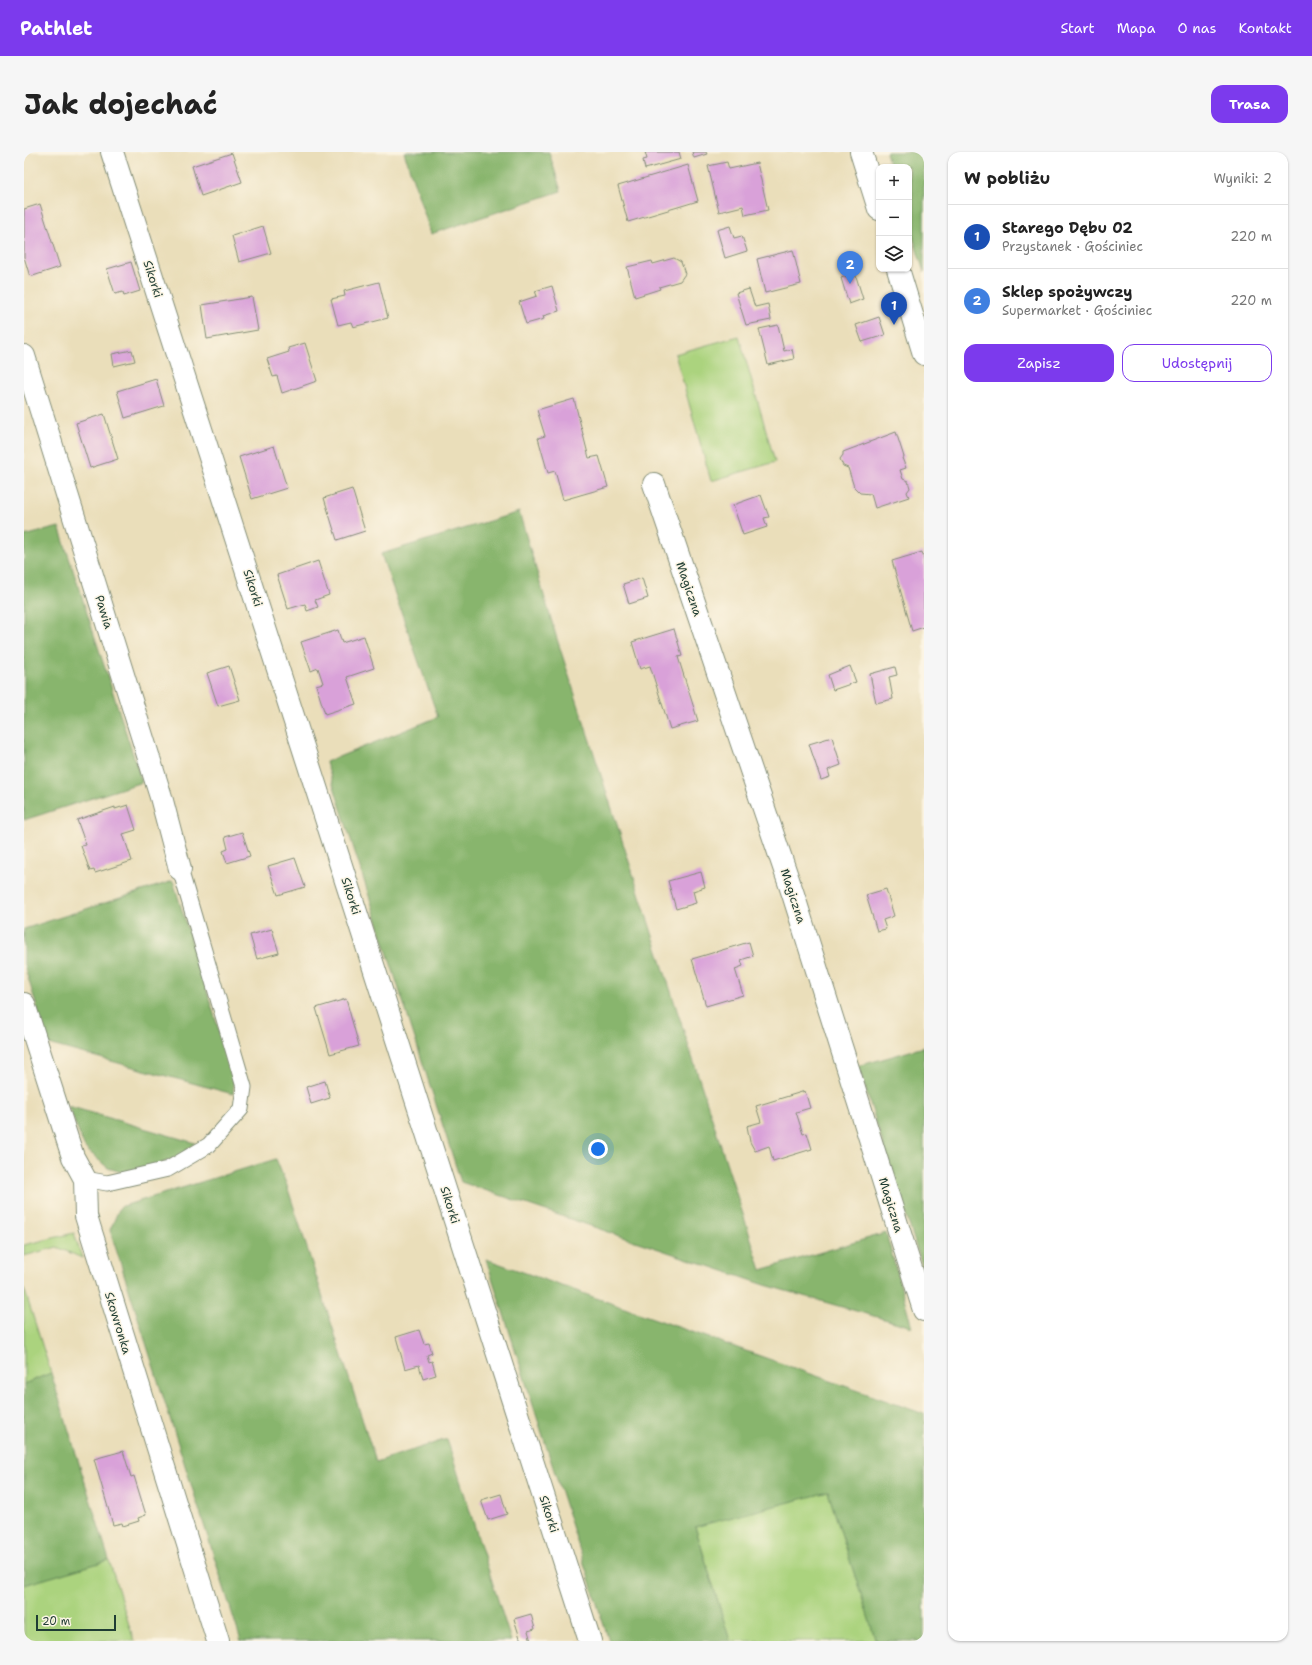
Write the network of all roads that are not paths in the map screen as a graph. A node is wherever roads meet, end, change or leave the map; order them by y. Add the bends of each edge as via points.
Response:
1 (112, 152) edge
2 (861, 152) edge
3 (876, 200) edge
4 (899, 272) edge
5 (924, 354) edge
6 (24, 356) edge
7 (654, 484) dead end
8 (180, 869) joint
9 (24, 1004) edge
10 (85, 1179) junction
11 (924, 1310) edge
12 (218, 1641) edge
13 (590, 1641) edge

1 - 13 street, Sikorki
2 - 3 street
4 - 5 street
6 - 8 street, Pawia via 162,797
7 - 11 street, Magiczna via 793,894
8 - 10 lane via 244,1087 241,1109 209,1145 168,1169 107,1183
9 - 10 street, Skowronka via 73,1157
10 - 12 street, Skowronka via 86,1216

